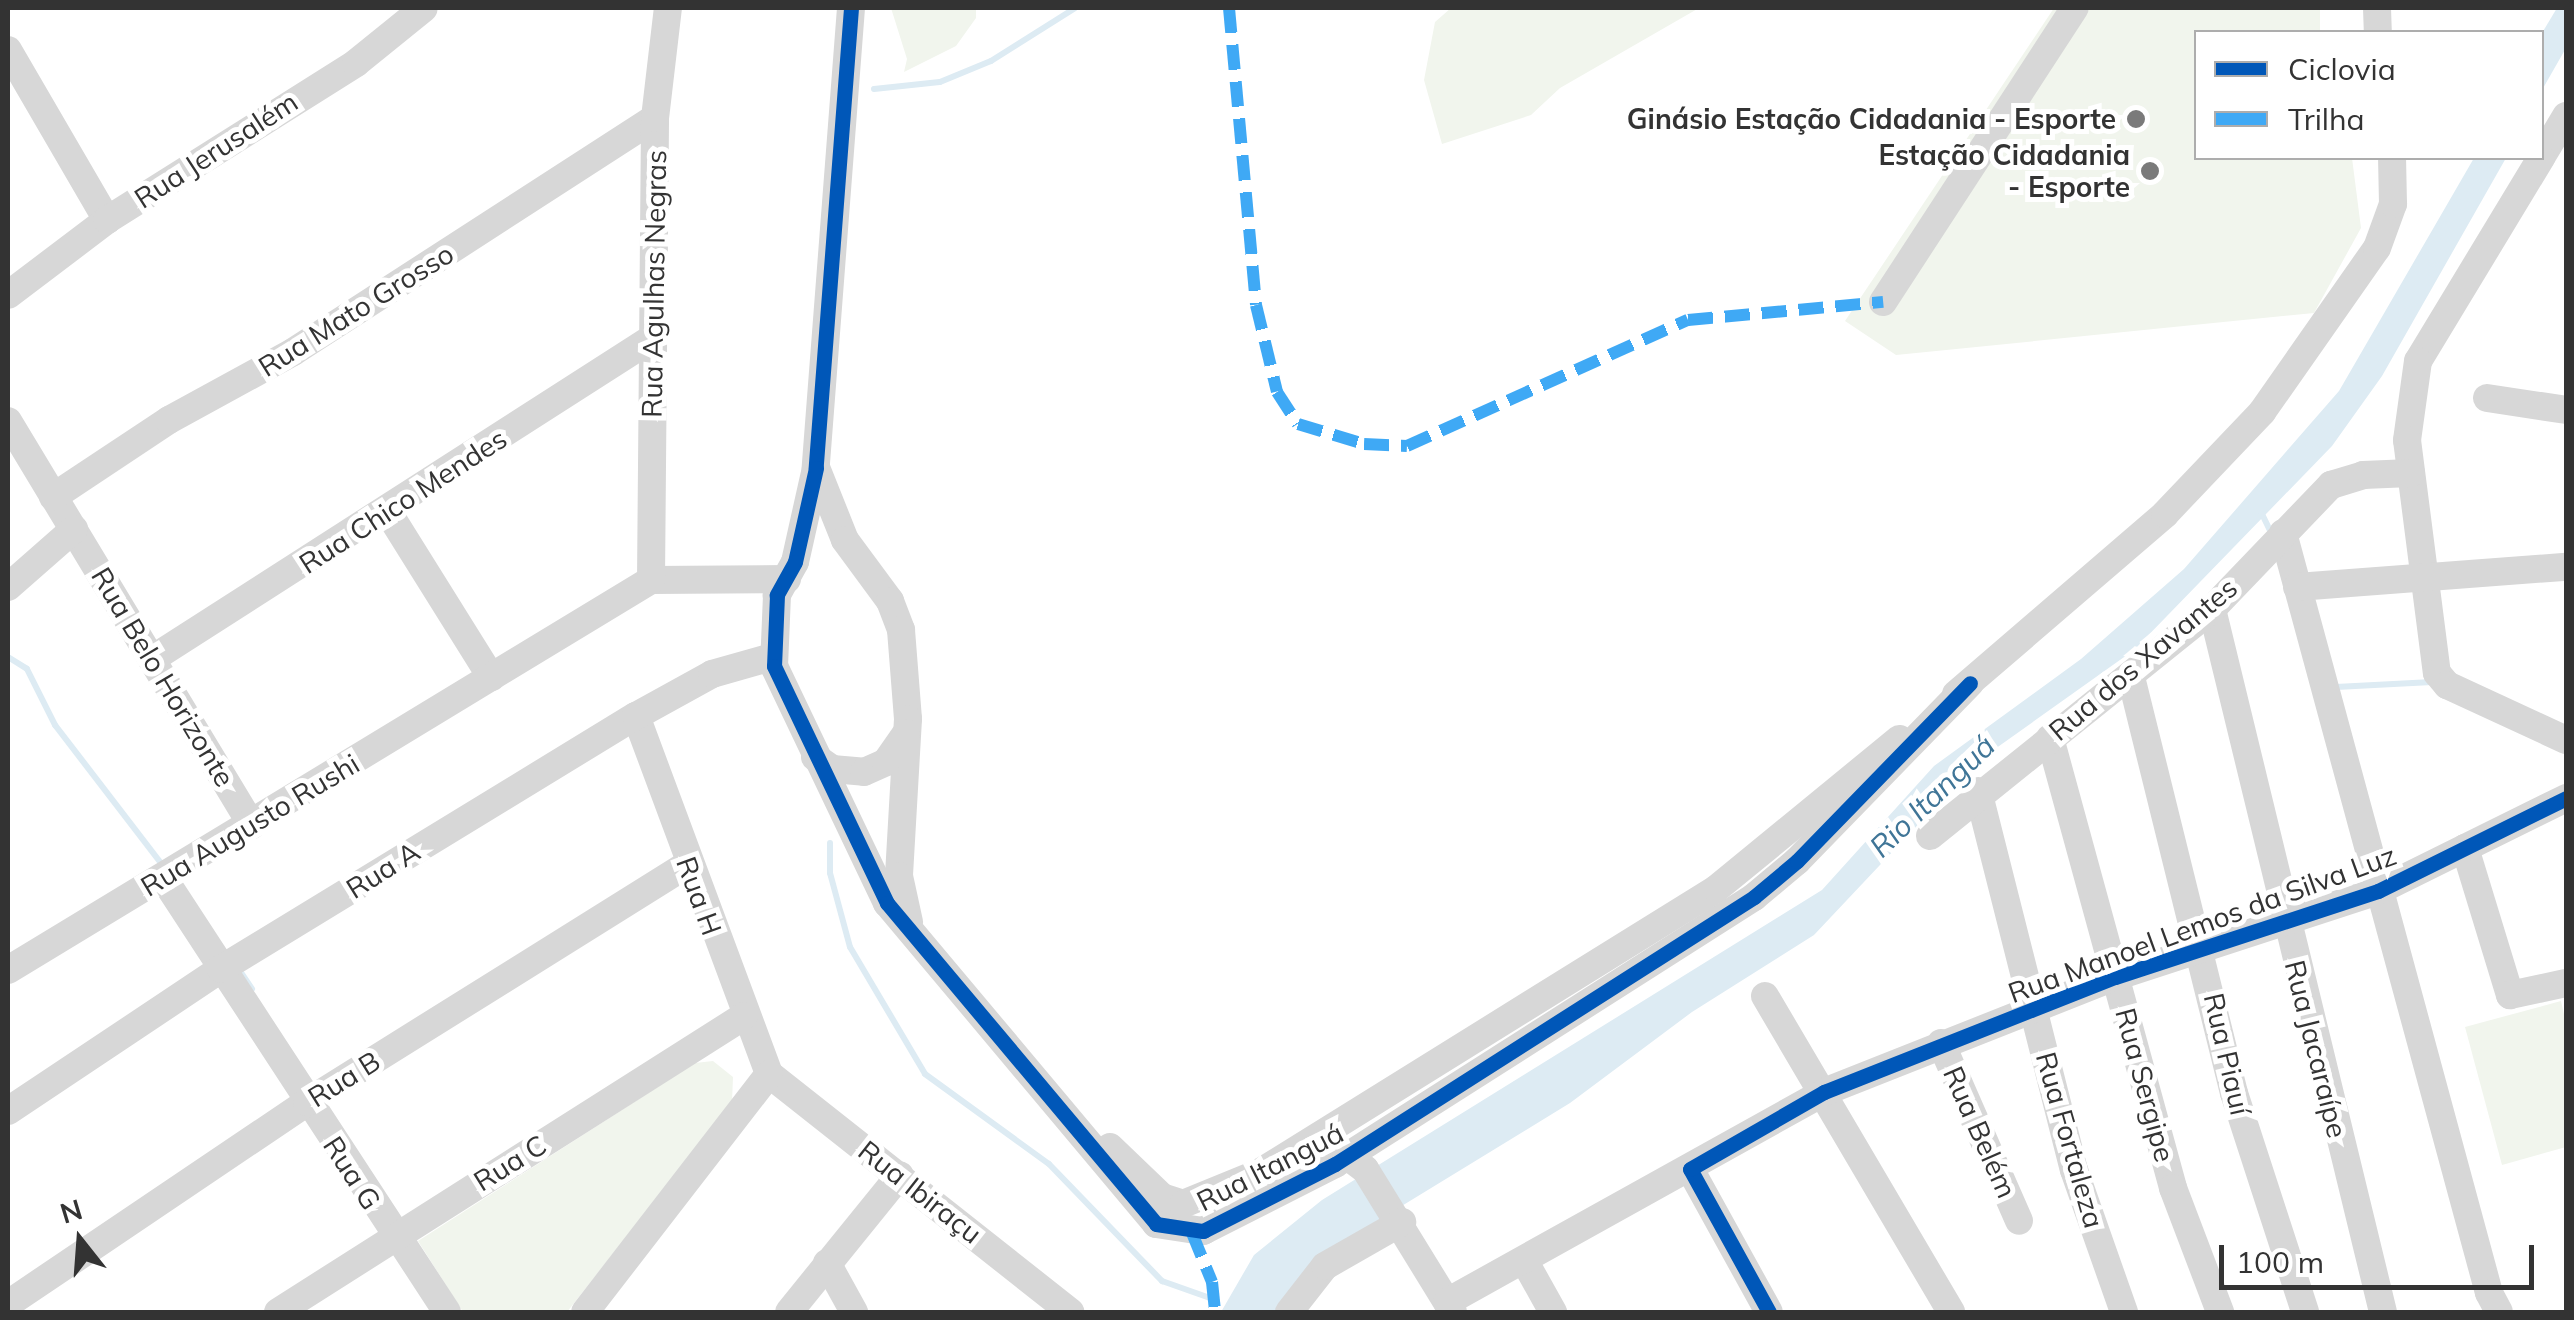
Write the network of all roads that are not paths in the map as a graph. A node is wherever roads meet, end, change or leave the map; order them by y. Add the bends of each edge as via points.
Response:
1 (424, 8) edge
2 (668, 8) edge
3 (852, 8) edge
4 (2075, 8) edge
5 (8, 50) edge
6 (2566, 116) edge
7 (656, 118) junction
8 (2544, 152) edge
9 (2392, 160) edge
10 (2539, 160) edge
11 (107, 220) junction
12 (8, 295) edge
13 (1883, 302) dead end
14 (652, 339) junction
15 (2486, 398) dead end
16 (2566, 410) edge
17 (8, 421) edge
18 (816, 468) junction
19 (2411, 473) junction
20 (53, 497) junction
21 (388, 512) junction
22 (74, 529) junction
23 (2282, 533) junction
24 (856, 558) junction
25 (2566, 567) edge
26 (651, 570) junction
27 (789, 574) junction
28 (2424, 574) junction
29 (8, 587) edge
30 (2297, 587) junction
31 (2212, 609) junction
32 (772, 657) junction
33 (152, 658) junction
34 (2130, 677) junction
35 (490, 678) junction
36 (1970, 684) junction
37 (636, 716) junction
38 (908, 720) junction
39 (2050, 738) junction
40 (2566, 740) edge
41 (815, 757) junction
42 (1978, 791) junction
43 (2566, 798) edge
44 (252, 825) junction
45 (1930, 836) dead end
46 (2464, 848) junction
47 (688, 865) junction
48 (164, 879) junction
49 (2378, 891) junction
50 (2284, 922) junction
51 (913, 933) junction
52 (2203, 948) junction
53 (222, 969) junction
54 (8, 970) edge
55 (2115, 976) junction
56 (2566, 983) edge
57 (1765, 996) dead end
58 (2037, 1012) junction
59 (744, 1016) junction
60 (1941, 1043) junction
61 (1024, 1062) junction
62 (769, 1074) junction
63 (1824, 1092) junction
64 (307, 1102) junction
65 (8, 1111) edge
66 (1315, 1143) junction
67 (1359, 1162) junction
68 (1690, 1169) junction
69 (900, 1175) junction
70 (1399, 1218) junction
71 (2019, 1221) dead end
72 (392, 1237) junction
73 (1524, 1260) junction
74 (827, 1263) junction
75 (8, 1304) edge
76 (1450, 1307) edge
77 (278, 1312) edge
78 (447, 1312) edge
79 (585, 1312) edge
80 (788, 1312) edge
81 (854, 1312) edge
82 (1070, 1312) edge
83 (1288, 1312) edge
84 (1553, 1312) edge
85 (1769, 1312) edge
86 (1952, 1312) edge
87 (2124, 1312) edge
88 (2220, 1312) edge
89 (2304, 1312) edge
90 (2383, 1312) edge
91 (2500, 1312) edge

1 - 11 street, Rua Jerusalém via 356,63
2 - 7 street, Rua Agulhas Negras
3 - 18 street, Rua Itanguá
4 - 13 street
5 - 11 street
6 - 8 street
7 - 14 street, Rua Agulhas Negras
7 - 20 street, Rua Mato Grosso
9 - 36 street via 2393,204 2377,248 2262,412 2165,514
10 - 19 street via 2418,361 2407,407
11 - 12 street, Rua Jerusalém
14 - 21 street, Rua Chico Mendes
14 - 26 street, Rua Agulhas Negras
15 - 16 street
17 - 20 street, Rua Belo Horizonte
18 - 24 street, Rua Itanguá
18 - 27 street, Rua Itanguá
19 - 23 street, Rua dos Xavantes via 2346,478 2318,494
19 - 28 street
20 - 22 street, Rua Belo Horizonte
21 - 33 street, Rua Chico Mendes
21 - 35 street
22 - 29 street
22 - 33 street, Rua Belo Horizonte
23 - 30 street
23 - 31 street, Rua dos Xavantes
24 - 27 street via 826,551
24 - 38 street, Rua Itanguá via 896,613
25 - 28 street
26 - 27 street
26 - 35 street, Rua Augusto Rushi
27 - 32 street, Rua Itanguá via 777,595
28 - 30 street
28 - 40 street via 2431,658 2441,680
30 - 49 street
31 - 34 street, Rua dos Xavantes
31 - 50 street, Rua Jacaraípe
32 - 37 street, Rua A via 712,674
32 - 41 street, Rua Itanguá
33 - 44 street, Rua Belo Horizonte
34 - 39 street, Rua dos Xavantes
34 - 52 street, Rua Piauí
35 - 44 street, Rua Augusto Rushi
36 - 66 street, Rua Itanguá via 1735,876
36 - 67 street, Rua Itanguá via 1754,897
37 - 47 street, Rua H
37 - 53 street, Rua A
38 - 41 street via 902,744 876,768 842,772
38 - 51 street, Rua Itanguá via 899,876
39 - 42 street, Rua dos Xavantes
39 - 55 street, Rua Sergipe
41 - 51 street, Rua Itanguá via 875,885
42 - 45 street, Rua dos Xavantes
42 - 58 street, Rua Fortaleza
43 - 46 street, Rua Manoel Lemos da Silva Luz
44 - 48 street, Rua Augusto Rushi
46 - 49 street, Rua Manoel Lemos da Silva Luz
46 - 56 street via 2510,994
47 - 59 street, Rua H
47 - 64 street, Rua B
48 - 53 street, Rua G
48 - 54 street, Rua Augusto Rushi
49 - 50 street, Rua Manoel Lemos da Silva Luz
49 - 91 street
50 - 52 street, Rua Manoel Lemos da Silva Luz
50 - 90 street, Rua Jacaraípe
51 - 61 street, Rua Itanguá
52 - 55 street, Rua Manoel Lemos da Silva Luz
52 - 89 street, Rua Piauí via 2234,1093
53 - 64 street, Rua G
53 - 65 street, Rua A
55 - 58 street, Rua Manoel Lemos da Silva Luz
55 - 88 street, Rua Sergipe via 2174,1188
57 - 63 street
58 - 60 street, Rua Manoel Lemos da Silva Luz
58 - 87 street, Rua Fortaleza via 2074,1170
59 - 62 street, Rua H
59 - 72 street, Rua C
60 - 63 street, Rua Manoel Lemos da Silva Luz
60 - 71 street, Rua Belém
61 - 66 street, Rua Itanguá via 1172,1202 1201,1202
61 - 67 street, Rua Itanguá via 1146,1216 1168,1230 1214,1227
62 - 69 street, Rua Ibiraçu
62 - 79 street
63 - 68 street, Rua Manoel Lemos da Silva Luz
63 - 86 street
64 - 72 street, Rua G
64 - 75 street, Rua B
66 - 67 street
67 - 70 street
68 - 73 street, Rua Manoel Lemos da Silva Luz
68 - 85 street
69 - 74 street
69 - 82 street, Rua Ibiraçu
70 - 76 street
70 - 83 street via 1324,1266
72 - 77 street, Rua C
72 - 78 street, Rua G
73 - 76 street, Rua Manoel Lemos da Silva Luz
73 - 84 street
74 - 80 street
74 - 81 street

